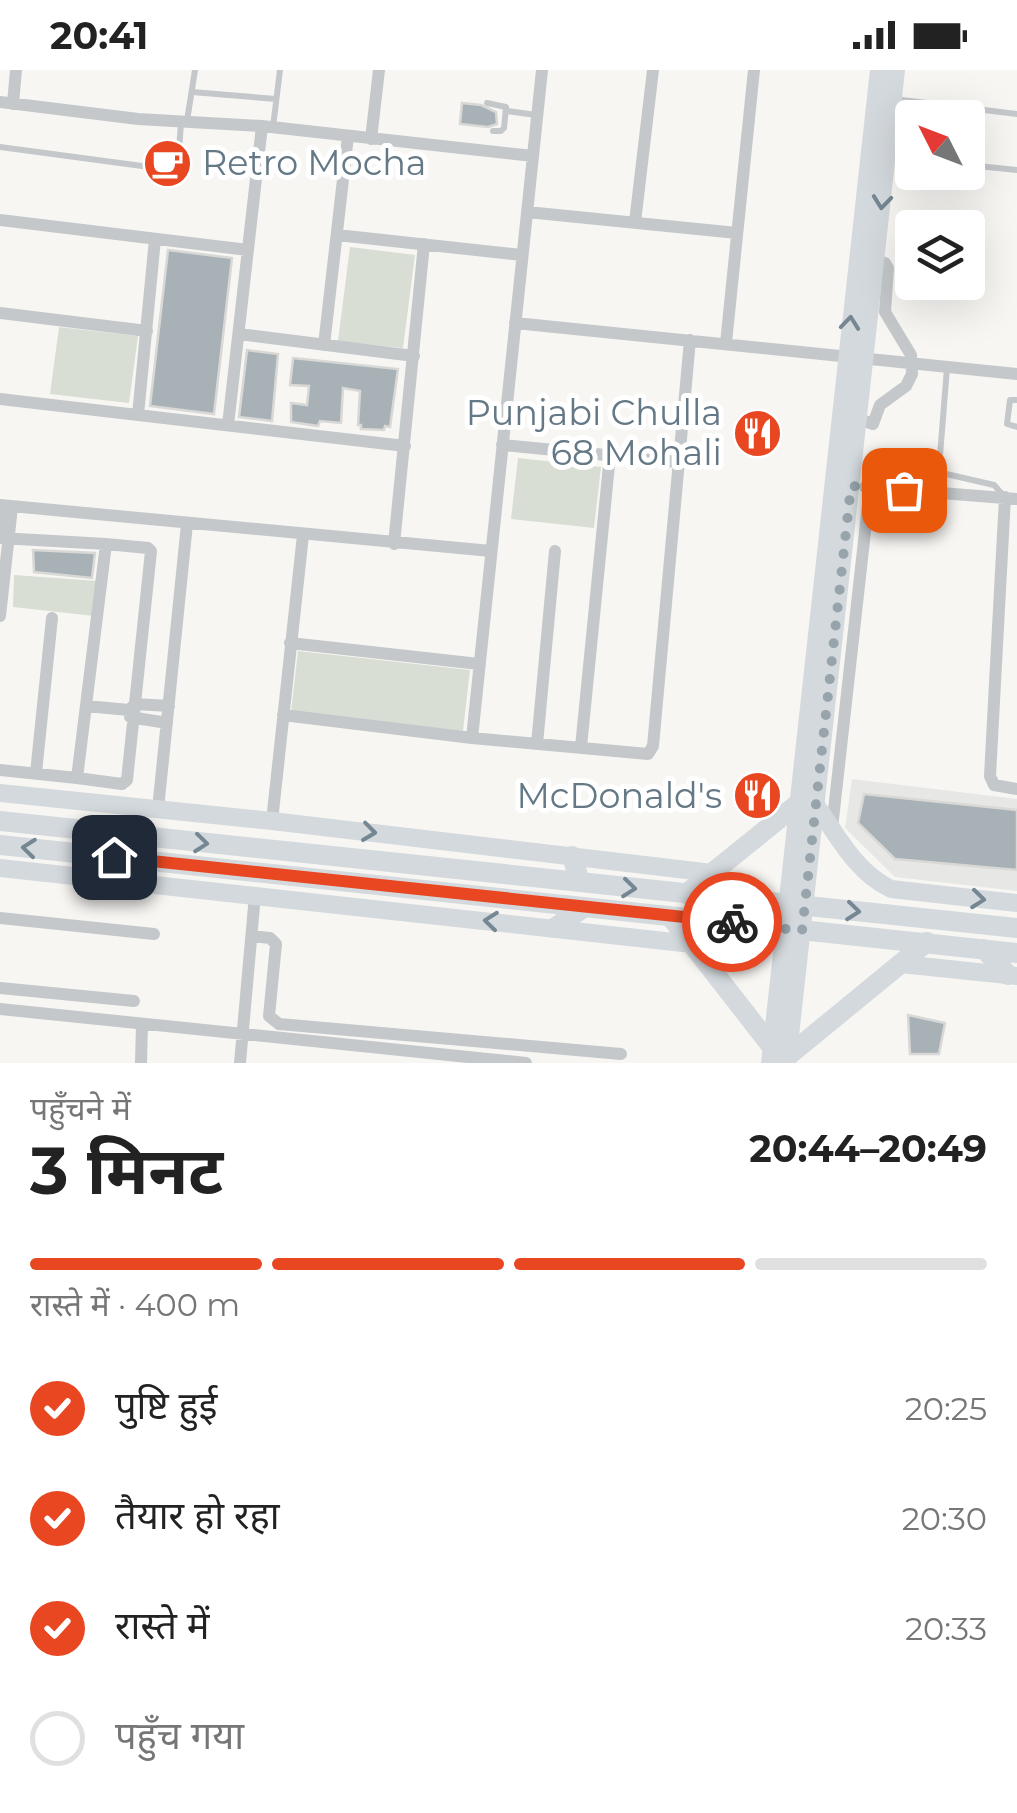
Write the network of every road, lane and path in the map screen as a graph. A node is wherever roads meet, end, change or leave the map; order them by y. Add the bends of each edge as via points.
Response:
1 (16, 70) edge
2 (195, 70) edge
3 (280, 70) edge
4 (379, 70) edge
5 (542, 70) edge
6 (653, 70) edge
7 (754, 70) edge
8 (878, 70) edge
9 (896, 70) edge
10 (192, 92) junction
11 (276, 99) junction
12 (893, 99) junction
13 (6, 103) edge
14 (487, 103) dead end
15 (507, 112) junction
16 (1017, 114) edge
17 (537, 115) junction
18 (184, 122) junction
19 (268, 127) junction
20 (493, 131) dead end
21 (348, 136) junction
22 (371, 138) junction
23 (0, 147) edge
24 (533, 156) junction
25 (887, 156) junction
26 (895, 157) edge
27 (985, 167) edge
28 (1017, 170) edge
29 (527, 212) junction
30 (0, 220) edge
31 (635, 222) junction
32 (737, 233) junction
33 (337, 235) junction
34 (156, 239) junction
35 (424, 244) junction
36 (248, 250) junction
37 (522, 256) junction
38 (867, 256) junction
39 (0, 313) edge
40 (515, 324) junction
41 (146, 332) junction
42 (238, 334) junction
43 (690, 340) junction
44 (726, 343) junction
45 (324, 345) junction
46 (414, 356) junction
47 (856, 358) junction
48 (913, 364) junction
49 (948, 367) junction
50 (1017, 374) edge
51 (0, 398) edge
52 (1017, 400) edge
53 (138, 415) junction
54 (850, 416) junction
55 (228, 426) junction
56 (1017, 427) edge
57 (502, 445) junction
58 (405, 446) junction
59 (610, 455) junction
60 (678, 462) junction
61 (861, 487) junction
62 (1011, 498) edge
63 (5, 506) edge
64 (187, 524) junction
65 (302, 535) junction
66 (3, 537) edge
67 (106, 544) junction
68 (394, 544) junction
69 (491, 551) junction
70 (555, 551) dead end
71 (1010, 573) edge
72 (2, 587) edge
73 (0, 616) edge
74 (52, 618) dead end
75 (290, 643) junction
76 (479, 664) junction
77 (86, 706) junction
78 (169, 706) junction
79 (132, 711) junction
80 (283, 715) junction
81 (167, 723) junction
82 (472, 738) junction
83 (537, 744) junction
84 (581, 747) junction
85 (0, 770) edge
86 (36, 774) junction
87 (77, 778) junction
88 (1017, 789) edge
89 (0, 794) edge
90 (808, 804) junction
91 (158, 808) junction
92 (0, 821) edge
93 (272, 821) junction
94 (832, 828) junction
95 (0, 845) edge
96 (572, 856) junction
97 (0, 868) edge
98 (712, 873) junction
99 (580, 882) junction
100 (686, 894) junction
101 (255, 895) junction
102 (1017, 903) edge
103 (797, 906) junction
104 (585, 908) junction
105 (670, 916) junction
106 (0, 918) edge
107 (554, 928) junction
108 (1017, 928) edge
109 (794, 930) junction
110 (154, 934) dead end
111 (252, 936) junction
112 (927, 942) junction
113 (692, 944) junction
114 (984, 949) junction
115 (1017, 953) edge
116 (901, 964) junction
117 (1013, 976) edge
118 (0, 988) edge
119 (134, 1001) dead end
120 (0, 1009) edge
121 (142, 1024) junction
122 (244, 1034) junction
123 (351, 1045) junction
124 (621, 1054) dead end
125 (585, 1057) edge
126 (779, 1057) edge
127 (430, 1058) edge
128 (141, 1063) edge
129 (240, 1063) edge
130 (349, 1063) edge
131 (526, 1063) edge

1 - 13 street
2 - 10 lane
3 - 11 lane
4 - 22 street
5 - 17 street
6 - 31 street
7 - 32 street
8 - 38 street
9 - 12 street
10 - 11 lane
10 - 18 lane
11 - 19 lane
12 - 16 lane
12 - 25 street
13 - 18 street
14 - 15 lane
15 - 17 lane
15 - 20 lane via 503,130
17 - 24 street
18 - 19 street
18 - 23 lane via 172,170
19 - 21 street
19 - 36 street
21 - 22 street
21 - 33 street
22 - 24 street
24 - 29 street
25 - 26 lane
25 -> 38 street
27 - 28 lane
29 - 31 street
29 - 37 street
30 - 34 street
31 - 32 street
32 - 44 street
33 - 35 street
33 - 45 street
34 - 36 street
34 - 41 street
35 - 37 street
35 - 46 street
36 - 42 street
37 - 40 street
38 - 47 street
38 - 48 street via 888,268 888,322
39 - 41 street
40 - 43 street
40 - 57 street
41 - 53 street
42 - 45 street
42 - 55 street
43 - 44 street
43 - 60 street
44 - 47 street
45 - 46 street
46 - 58 street
47 - 48 street
47 - 54 street
48 - 49 street
48 - 54 street via 910,382 880,405 875,422
49 - 50 street
49 - 62 lane via 939,468 994,485
51 - 53 street
52 - 56 lane via 1010,400 1006,420
53 - 55 street
54 - 61 street
54 - 90 street
55 - 58 street
57 - 59 street
57 - 69 street
58 - 68 street
59 - 60 street
59 - 84 street
60 - 84 street via 654,746 640,755
61 - 62 street
61 - 90 street
61 - 94 street
62 - 71 street
63 - 64 street
63 - 66 street
64 - 65 street
64 - 78 street
65 - 68 street
65 - 75 street
66 - 67 street
66 - 72 street
67 - 77 street
67 - 79 street via 151,549
68 - 69 street
69 - 76 street
70 - 83 street
71 - 88 street via 990,776 994,785
72 - 73 street
74 - 86 street
75 - 76 street
75 - 80 street
76 - 82 street
77 - 79 street
77 - 87 street
78 - 79 street
78 - 81 street
79 - 81 street
79 - 87 street via 126,783
80 - 82 street
80 - 93 street
81 - 91 street
82 - 83 street
83 - 84 street
85 - 86 street
86 - 87 street
89 - 91 street
90 - 94 street
90 - 98 main road
90 - 103 street
91 - 93 street
92 -> 99 main road
93 -> 96 street
94 -> 102 street via 864,871 891,890
104 -> 95 main road
96 - 98 street
96 - 99 main road
97 - 101 street
98 - 100 main road
99 -> 100 main road
100 - 103 main road
107 -> 101 street
101 - 111 street
103 -> 108 main road
103 - 109 street
104 - 105 main road
104 - 107 main road
105 - 109 main road
105 - 113 main road
106 - 110 street
107 - 113 street
109 - 112 main road
109 - 126 street
111 - 122 street
111 - 125 street via 276,944 273,1022
112 - 114 main road
112 - 116 main road
113 - 126 main road
114 - 115 main road
114 - 117 main road
116 - 117 street
116 - 126 main road
118 - 119 street
120 - 121 street
121 - 122 street
121 - 128 street
122 - 123 street
122 - 129 street
123 - 127 street
123 - 130 street
124 - 125 street
127 - 131 street

